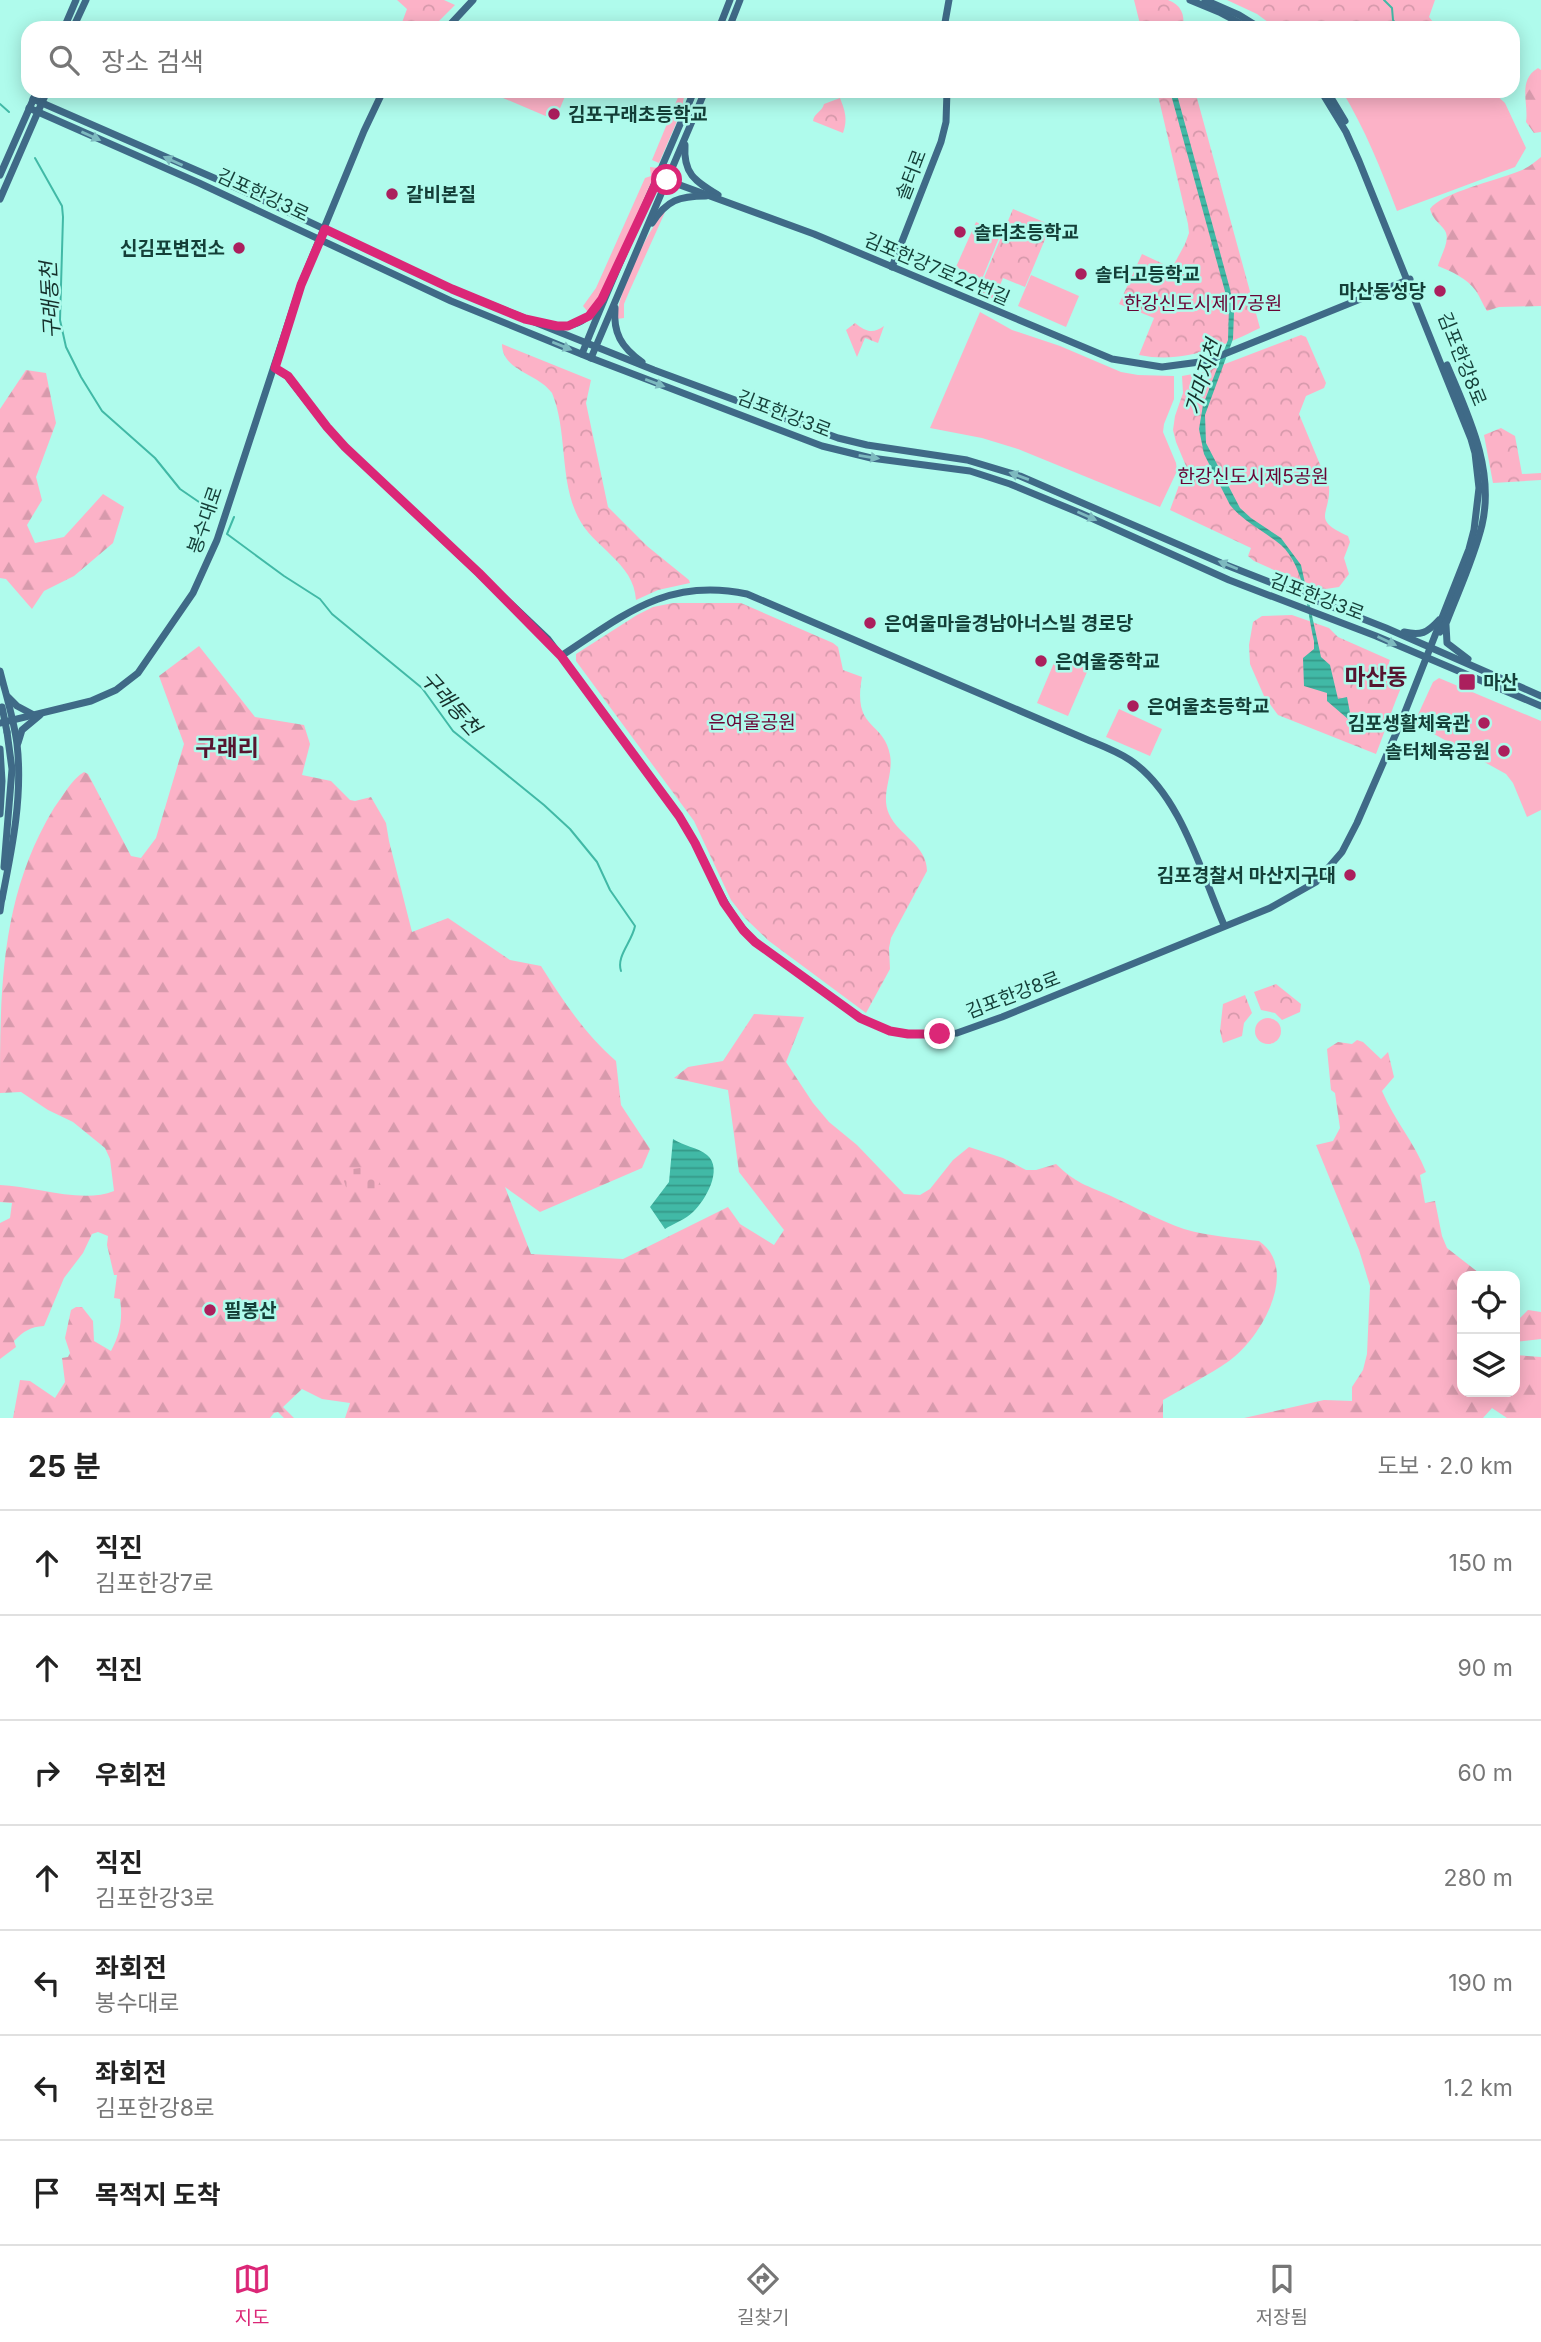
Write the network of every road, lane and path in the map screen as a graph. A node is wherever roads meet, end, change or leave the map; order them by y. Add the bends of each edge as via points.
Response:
1 (76, 0) edge
2 (86, 0) edge
3 (473, 0) edge
4 (730, 0) edge
5 (740, 0) edge
6 (949, 0) edge
7 (1190, 0) edge
8 (1205, 0) edge
9 (67, 21) edge
10 (76, 21) edge
11 (454, 21) edge
12 (722, 21) edge
13 (732, 21) edge
14 (945, 21) edge
15 (1236, 21) edge
16 (1249, 21) edge
17 (34, 98) edge
18 (38, 98) edge
19 (44, 98) edge
20 (380, 98) edge
21 (691, 98) edge
22 (702, 98) edge
23 (947, 98) edge
24 (1325, 98) edge
25 (1331, 98) edge
26 (42, 103) junction
27 (29, 108) junction
28 (38, 112) junction
29 (685, 139) junction
30 (0, 175) edge
31 (659, 177) junction
32 (667, 180) junction
33 (712, 196) junction
34 (0, 199) edge
35 (740, 206) junction
36 (325, 229) junction
37 (321, 239) junction
38 (640, 241) junction
39 (892, 267) junction
40 (613, 277) junction
41 (624, 277) junction
42 (1410, 279) junction
43 (525, 319) junction
44 (591, 345) junction
45 (582, 354) junction
46 (591, 358) junction
47 (275, 368) junction
48 (654, 370) junction
49 (1444, 619) junction
50 (1387, 628) junction
51 (1431, 648) junction
52 (561, 656) junction
53 (1426, 659) junction
54 (0, 671) edge
55 (1486, 671) junction
56 (3, 696) edge
57 (1541, 696) edge
58 (1541, 706) edge
59 (44, 712) junction
60 (33, 714) junction
61 (13, 720) junction
62 (0, 723) edge
63 (17, 747) junction
64 (0, 749) edge
65 (0, 814) edge
66 (2, 899) junction
67 (0, 911) edge
68 (1224, 925) junction

1 - 9 street
2 - 10 street
3 - 11 street
4 - 12 street
5 - 13 street
6 - 14 street
7 - 15 street
8 - 16 street
17 - 27 street
18 - 26 street, 김포한강3로
19 - 26 street
20 - 36 street, 봉수대로
21 - 31 street
22 - 29 street
23 - 39 street, 솔터로 via 941,142
24 - 42 street, 김포한강8로 via 1346,132
25 - 42 street, 김포한강8로 via 1362,156
26 - 28 street
36 -> 26 street, 김포한강3로
27 - 28 street, 김포한강3로
27 - 30 street
28 - 34 street
28 -> 37 street, 김포한강3로
29 - 32 street
29 - 35 street via 685,164 694,179
31 - 32 street, 김포한강7로22번길
31 - 40 street
32 - 33 street, 김포한강7로22번길
32 - 38 street
33 - 35 street, 김포한강7로22번길
33 - 38 street via 667,204
35 - 39 street, 김포한강7로22번길
36 - 37 street, 봉수대로
36 - 43 street, 김포한강3로
37 -> 45 street, 김포한강3로 via 451,301
37 - 47 street, 봉수대로
38 - 41 street
39 - 42 street, 김포한강7로22번길 via 1112,359 1162,367 1208,361
40 - 43 street via 597,307 579,323 557,326
40 - 44 street
41 - 44 street
41 - 48 street via 615,308 615,331 625,349
42 - 49 street, 김포한강8로 via 1471,439 1478,472 1474,530
43 - 44 street, 김포한강3로
44 - 45 street
44 - 46 street
44 - 48 street, 김포한강3로
45 - 46 street, 김포한강3로
46 -> 53 street, 김포한강3로 via 848,454 970,471 1010,484 1229,580
47 - 52 street, 김포한강8로 via 288,376 345,447
47 - 59 street, 봉수대로 via 217,540 175,622 138,673 116,690
50 -> 48 street, 김포한강3로 via 1007,471 838,438
49 - 50 street via 1420,635
49 - 51 street, 김포한강8로
49 - 55 street via 1447,643
50 - 51 street, 김포한강3로
51 - 53 street, 김포한강8로
51 - 55 street, 김포한강3로
52 - 68 street via 638,606 664,596 704,589 747,594 1130,760 1170,802
52 - 68 street, 김포한강8로 via 683,822 743,930 840,1006 875,1025 908,1034 957,1032
53 - 58 street, 김포한강3로
53 - 68 street, 김포한강8로 via 1357,823 1332,865 1288,899
54 - 56 street
55 - 57 street, 김포한강3로
56 - 60 street
56 - 61 street
56 - 66 street, bridge via 12,769
59 - 60 street, 봉수대로
59 - 63 street via 22,730
60 - 61 street, 봉수대로
61 - 62 street, 봉수대로
61 - 63 street
63 - 66 street via 18,797
64 - 65 street
66 - 67 street

